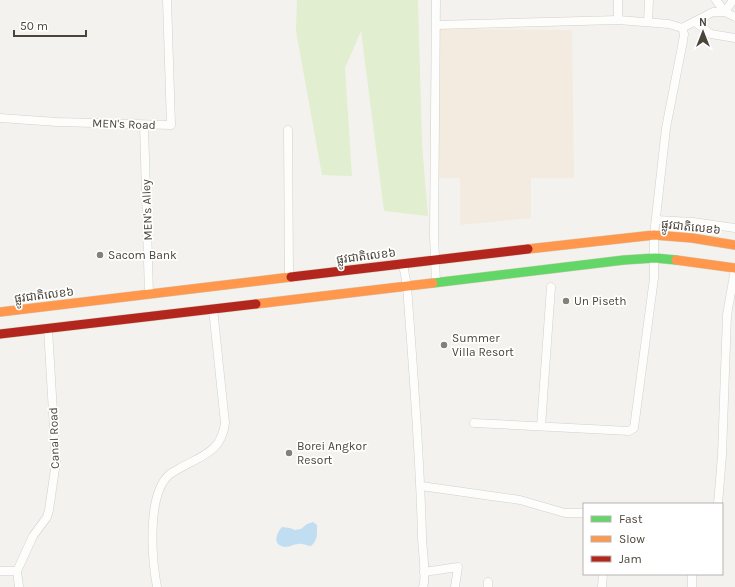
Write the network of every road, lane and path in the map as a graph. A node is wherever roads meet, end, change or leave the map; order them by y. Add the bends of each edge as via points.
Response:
1 (167, 0) edge
2 (436, 0) edge
3 (618, 0) edge
4 (649, 0) edge
5 (716, 0) edge
6 (733, 0) edge
7 (725, 12) junction
8 (735, 18) edge
9 (618, 20) junction
10 (648, 22) junction
11 (694, 22) junction
12 (436, 25) junction
13 (682, 28) junction
14 (735, 38) edge
15 (0, 118) edge
16 (144, 125) junction
17 (288, 130) dead end
18 (656, 220) junction
19 (735, 228) edge
20 (654, 235) junction
21 (735, 245) edge
22 (655, 258) junction
23 (434, 260) junction
24 (403, 264) junction
25 (735, 268) edge
26 (290, 277) junction
27 (436, 282) junction
28 (407, 286) junction
29 (551, 288) dead end
30 (150, 294) junction
31 (213, 309) junction
32 (0, 312) edge
33 (48, 329) junction
34 (0, 334) edge
35 (474, 423) dead end
36 (541, 426) junction
37 (421, 486) junction
38 (718, 503) edge
39 (583, 513) edge
40 (17, 571) junction
41 (0, 572) edge
42 (424, 572) junction
43 (602, 575) edge
44 (692, 575) edge
45 (19, 587) edge
46 (157, 587) edge
47 (423, 587) edge
48 (455, 587) edge
49 (602, 587) edge
50 (692, 587) edge

1 - 16 street, MEN's Road via 171,125
2 - 12 street
3 - 9 street
4 - 10 street
5 - 7 street
6 - 7 street
7 - 8 street
7 - 11 street via 709,13
9 - 10 street
9 - 12 street
10 - 13 street
11 - 13 street
11 - 14 street via 711,34
12 - 23 street
13 - 18 street via 684,34 666,128
15 - 16 street, MEN's Road
16 - 30 street, MEN's Alley
17 - 26 street
18 - 19 street
18 - 20 street
20 - 21 main road, ផ្លូវជាតិលេខ៦
20 - 22 street
20 - 23 main road, ផ្លូវជាតិលេខ៦
22 - 25 main road
22 - 27 main road
22 - 36 street via 634,428 628,431
23 - 24 main road, ផ្លូវជាតិលេខ៦
23 - 27 street
24 - 26 main road, ផ្លូវជាតិលេខ៦
24 - 28 street
25 - 38 street via 728,315
26 - 30 main road, ផ្លូវជាតិលេខ៦
27 - 28 main road
28 - 31 main road
28 - 37 street
29 - 36 street
30 - 32 main road, ផ្លូវជាតិលេខ៦
31 - 33 main road
31 - 46 street via 224,430 213,450 170,474 159,489 153,523 153,558
33 - 34 main road
33 - 40 street, Canal Road via 56,472 47,516 33,536
35 - 36 street
37 - 39 street via 520,500 566,513
37 - 42 street
40 - 41 street
40 - 45 street
42 - 47 street
42 - 48 street via 458,567
43 - 49 street
44 - 50 street

